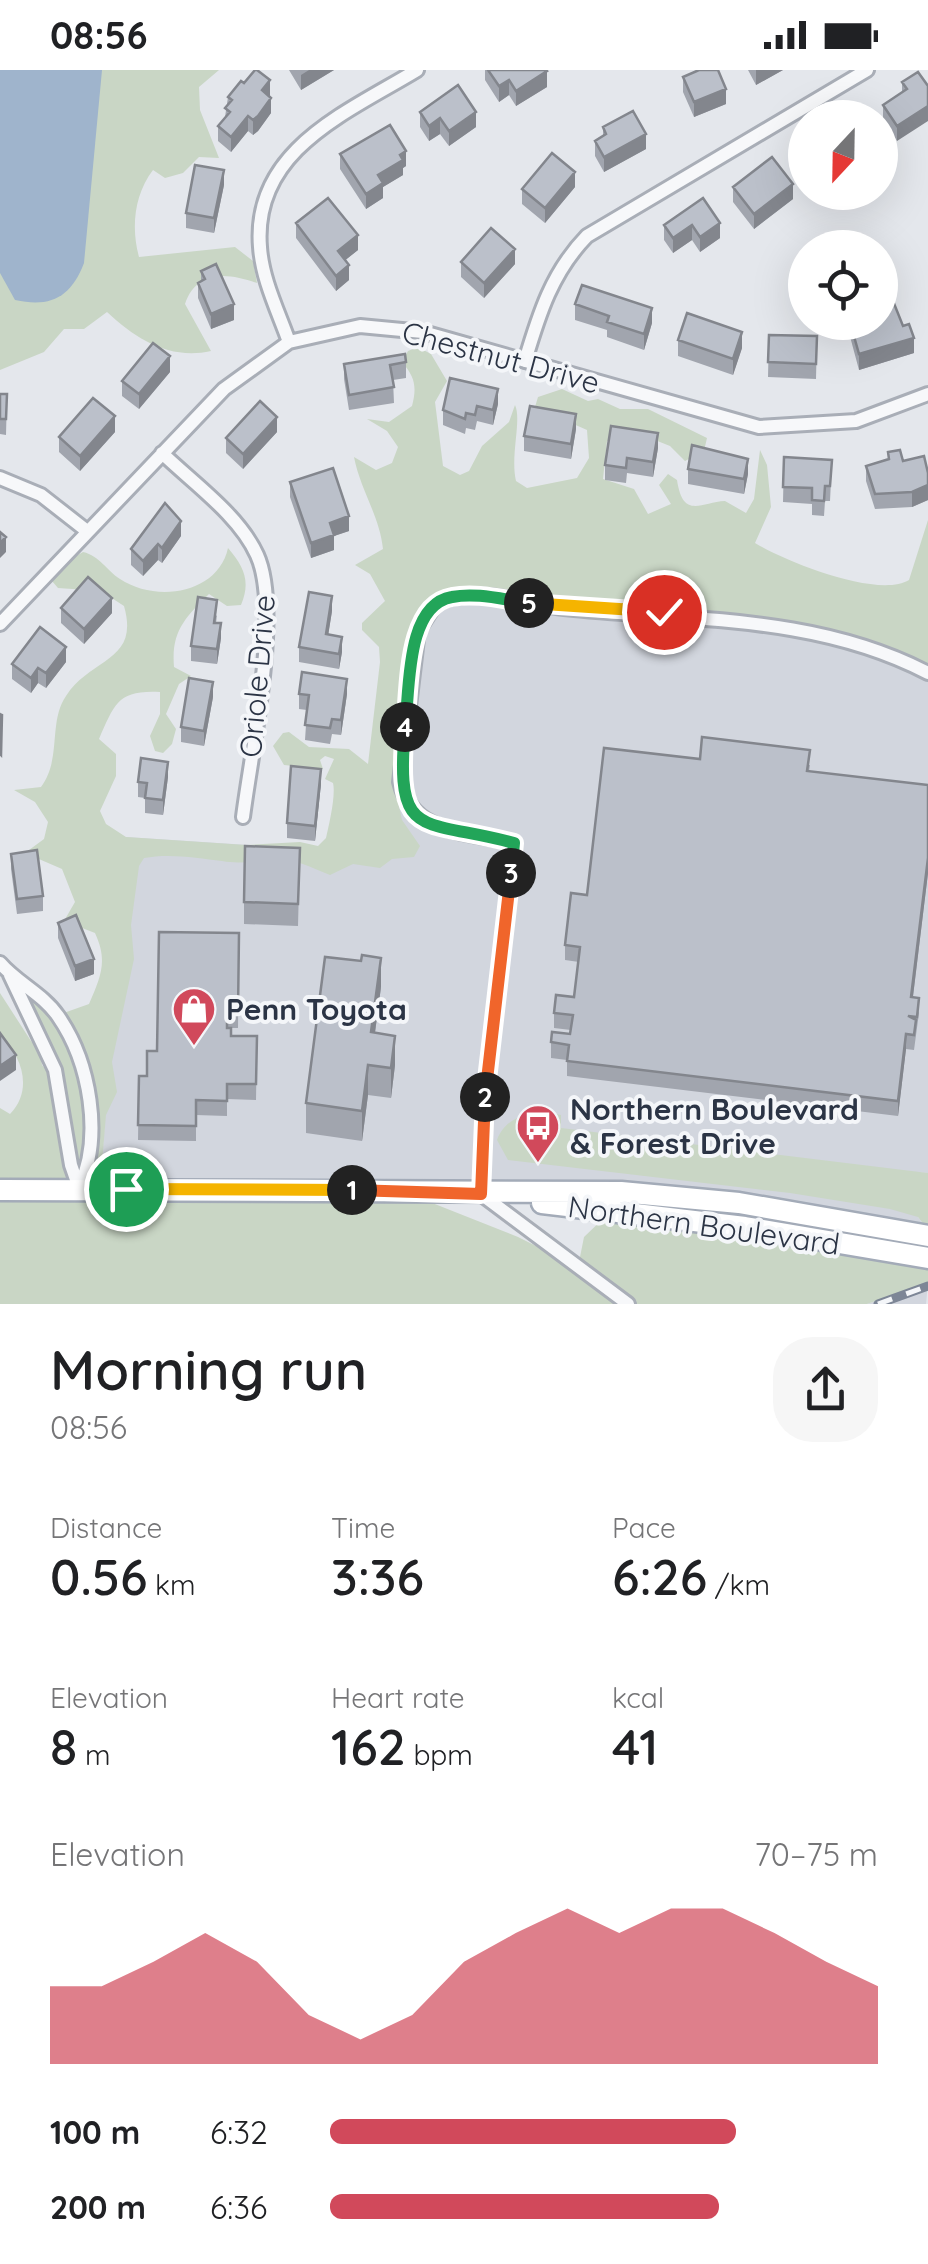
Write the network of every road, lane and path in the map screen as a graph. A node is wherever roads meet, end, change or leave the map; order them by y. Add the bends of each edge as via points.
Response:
1 (417, 70) edge
2 (867, 70) edge
3 (397, 75) edge
4 (290, 342) junction
5 (525, 361) junction
6 (928, 394) edge
7 (162, 453) junction
8 (0, 478) edge
9 (86, 531) junction
10 (0, 624) edge
11 (928, 673) edge
12 (244, 817) dead end
13 (0, 963) edge
14 (5, 978) edge
15 (79, 1188) junction
16 (0, 1190) edge
17 (481, 1194) junction
18 (928, 1236) edge
19 (928, 1258) edge
20 (628, 1304) edge

1 - 3 street
2 - 5 street via 587,236 555,276
3 - 4 street via 301,142 264,198 262,266
4 - 5 street, Chestnut Drive via 352,327 401,328
4 - 7 street, Chestnut Drive via 240,374
5 - 6 street, Chestnut Drive via 759,427 845,423
7 - 9 street, Chestnut Drive
7 - 12 street, Oriole Drive via 248,540 266,584
8 - 9 street via 41,495
9 - 10 street, Chestnut Drive
11 - 17 street via 821,634 723,619 471,596 446,598 428,611 418,630 405,726 405,802 426,822 514,843
13 - 14 street
14 - 15 street via 55,1070
14 - 15 street via 58,1016 82,1074 92,1141
15 - 16 main road, Northern Boulevard
15 - 17 main road, Northern Boulevard
17 - 18 main road, Northern Boulevard via 678,1197
17 - 19 main road, Northern Boulevard
17 - 20 street

